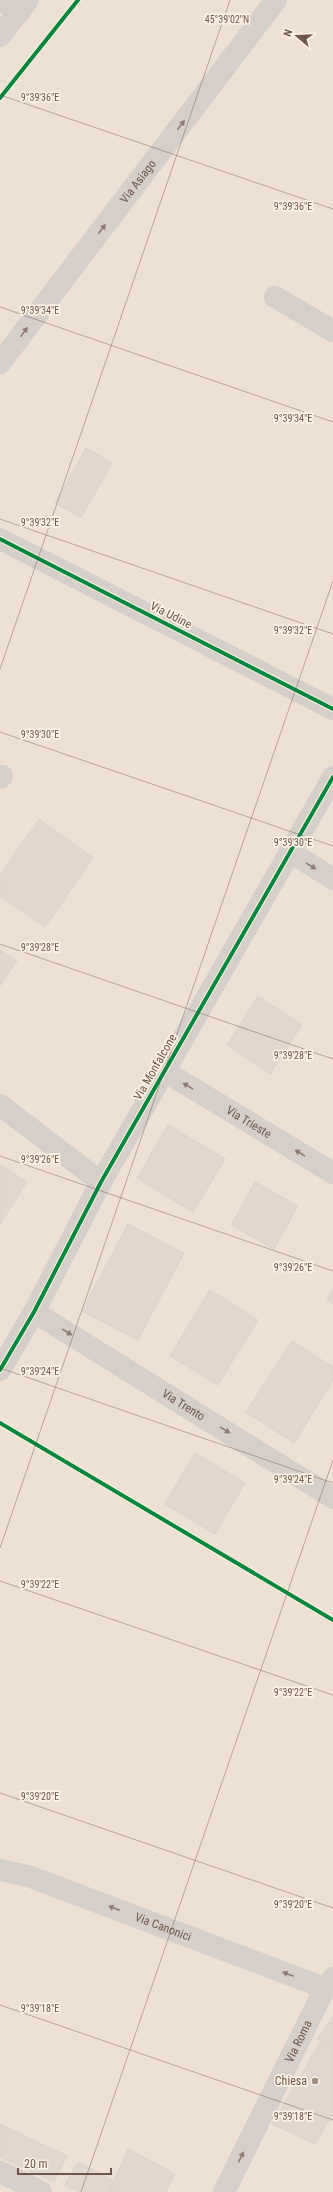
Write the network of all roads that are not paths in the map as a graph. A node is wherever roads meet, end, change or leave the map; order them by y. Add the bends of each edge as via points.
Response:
1 (276, 0) edge
2 (17, 4) edge
3 (0, 36) edge
4 (275, 297) dead end
5 (333, 331) edge
6 (0, 363) edge
7 (0, 539) edge
8 (333, 709) edge
9 (333, 777) edge
10 (290, 852) junction
11 (333, 879) edge
12 (164, 1071) junction
13 (0, 1105) edge
14 (333, 1173) edge
15 (101, 1182) junction
16 (34, 1312) junction
17 (0, 1370) edge
18 (333, 1498) edge
19 (0, 1870) edge
20 (329, 1983) edge
21 (0, 2172) edge
22 (41, 2192) edge
23 (224, 2192) edge

6 -> 1 street, Via Asiago
2 - 3 street
4 - 5 street
7 - 8 street, Via Udine
9 - 10 street, Via Monfalcone
10 -> 11 street
10 - 12 street, Via Monfalcone
14 -> 12 street, Via Trieste
12 - 15 street, Via Monfalcone
13 - 15 street
15 - 16 street, Via Monfalcone
16 - 17 street, Via Monfalcone
16 -> 18 street, Via Trento
20 -> 19 street, Via Canonici via 28,1876
23 -> 20 street, Via Roma
21 - 22 street

